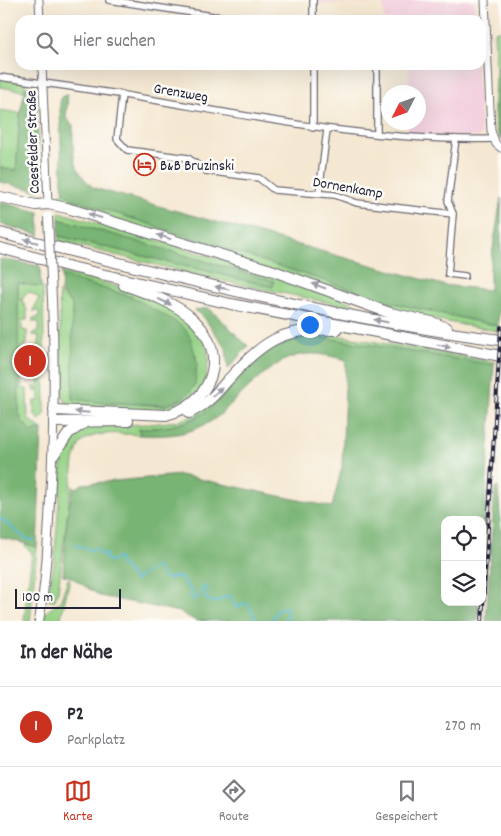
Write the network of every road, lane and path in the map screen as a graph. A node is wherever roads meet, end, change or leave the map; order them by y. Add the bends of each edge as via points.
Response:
1 (39, 0) edge
2 (109, 0) edge
3 (313, 0) edge
4 (485, 0) edge
5 (40, 15) edge
6 (206, 15) edge
7 (313, 15) edge
8 (486, 15) edge
9 (486, 24) edge
10 (42, 70) edge
11 (313, 70) edge
12 (377, 70) edge
13 (0, 77) edge
14 (43, 84) junction
15 (122, 94) junction
16 (313, 128) junction
17 (327, 130) junction
18 (377, 134) junction
19 (456, 139) junction
20 (493, 139) junction
21 (501, 148) edge
22 (320, 193) junction
23 (0, 197) edge
24 (48, 204) junction
25 (453, 214) junction
26 (0, 233) edge
27 (0, 248) edge
28 (71, 267) junction
29 (465, 276) dead end
30 (379, 333) junction
31 (464, 335) junction
32 (501, 340) edge
33 (501, 356) edge
34 (54, 410) junction
35 (54, 422) junction
36 (84, 423) junction
37 (53, 456) junction
38 (39, 621) edge

1 - 5 street
2 - 6 street
3 - 7 street
4 - 8 street
9 - 20 street
10 - 14 street, Coesfelder Straße
11 - 16 street
12 - 18 street
13 - 14 street, Grenzweg
14 - 15 street, Grenzweg
14 - 24 street, Coesfelder Straße
15 - 16 street, Grenzweg
15 - 22 street, Dornenkamp via 116,139 127,150 188,158 206,171 259,178 274,190
16 - 17 street, Grenzweg
17 - 18 street, Grenzweg
17 - 22 street
18 - 19 street, Grenzweg
19 - 20 street, Grenzweg
19 - 25 street via 448,202
20 - 21 street
22 - 25 street, Dornenkamp via 357,203
23 - 24 highway via 36,205
31 -> 24 highway via 432,322 390,313 268,269
24 - 34 main road, Coesfelder Straße, bridge
25 - 29 street via 448,274
31 -> 26 highway via 221,288
27 - 28 highway
28 - 30 highway via 231,304
28 -> 34 highway via 136,289 185,313 195,321 209,342 213,366 201,396 181,412 144,416
30 -> 33 highway
36 -> 30 highway via 164,420 182,416 215,395 249,357 270,340 295,331
31 - 32 highway
34 - 35 main road, Coesfelder Straße
35 - 36 highway
35 - 37 main road, Coesfelder Straße
36 - 37 highway via 69,433
37 - 38 main road, Coesfelder Straße

